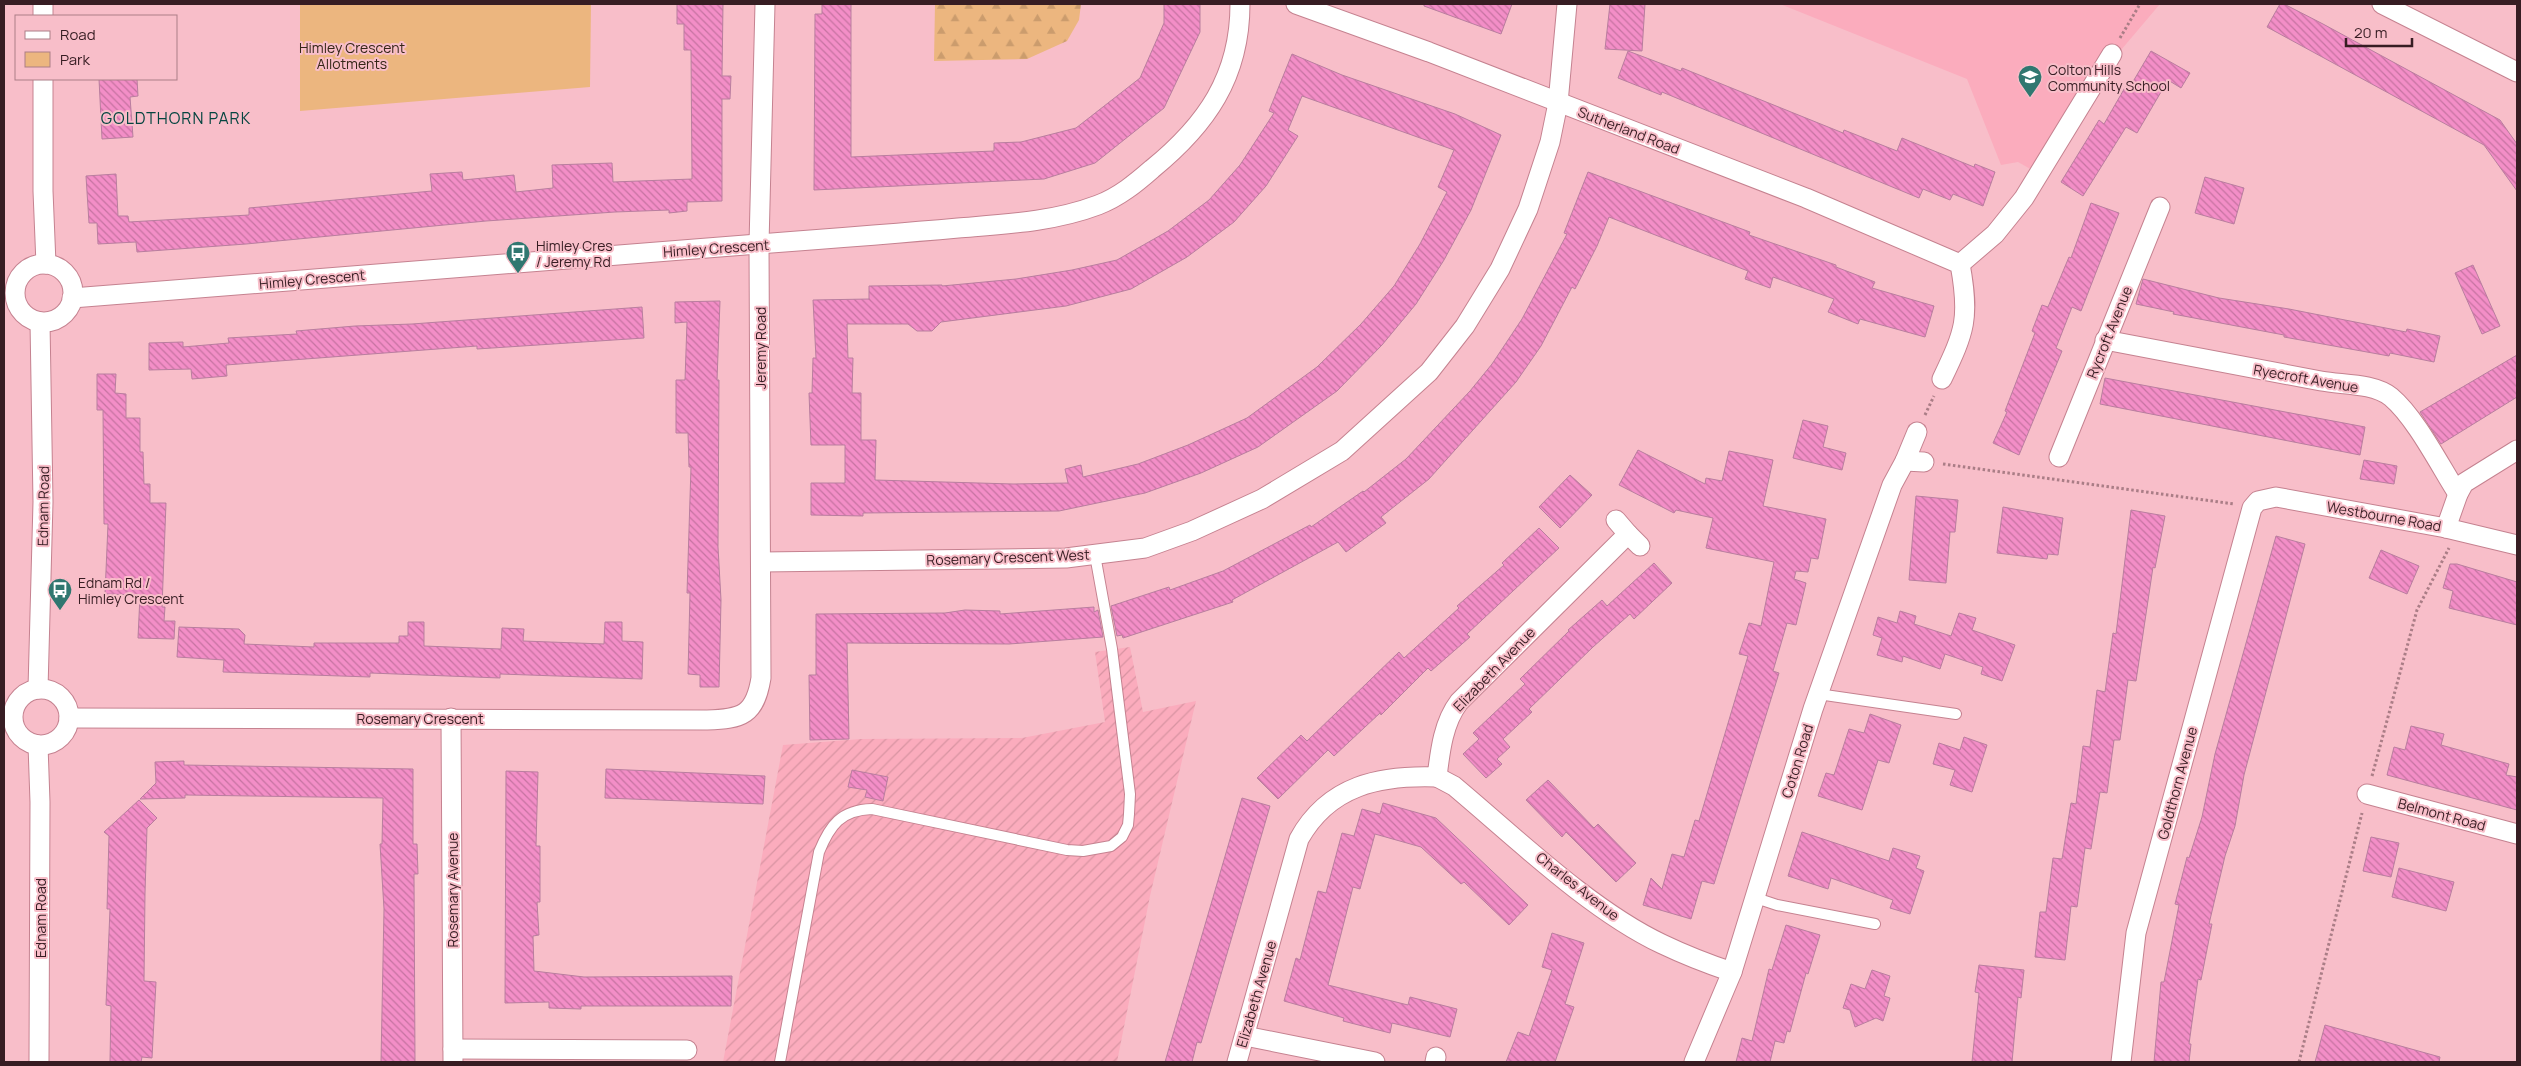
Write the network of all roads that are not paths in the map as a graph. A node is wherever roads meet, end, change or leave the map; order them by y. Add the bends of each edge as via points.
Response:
1 (765, 4) edge
2 (1240, 4) edge
3 (1296, 4) edge
4 (1567, 4) edge
5 (2382, 4) edge
6 (2112, 54) dead end
7 (2517, 72) edge
8 (43, 80) edge
9 (1558, 102) junction
10 (2160, 207) dead end
11 (759, 244) junction
12 (46, 264) junction
13 (1960, 264) junction
14 (10, 282) edge
15 (72, 298) junction
16 (40, 322) junction
17 (2105, 340) junction
18 (1942, 379) road end
19 (1917, 432) road end
20 (2517, 450) edge
21 (2059, 457) dead end
22 (1905, 461) junction
23 (1924, 462) road end
24 (2458, 494) junction
25 (2252, 508) joint
26 (2446, 528) junction
27 (1628, 533) dead end
28 (2517, 545) edge
29 (1095, 555) junction
30 (761, 562) junction
31 (38, 689) junction
32 (758, 693) joint
33 (1818, 694) junction
34 (9, 710) edge
35 (1956, 714) dead end
36 (69, 718) junction
37 (451, 718) junction
38 (38, 745) junction
39 (1437, 777) junction
40 (2367, 794) dead end
41 (2517, 834) edge
42 (1756, 898) junction
43 (1875, 924) dead end
44 (1732, 972) junction
45 (1245, 1036) junction
46 (686, 1050) dead end
47 (453, 1056) edge
48 (39, 1062) edge
49 (780, 1062) edge
50 (1237, 1062) edge
51 (1375, 1062) edge
52 (1694, 1062) edge
53 (2121, 1062) edge

1 - 11 street, Jeremy Road
2 - 11 street, Himley Crescent via 1227,75 1211,109 1176,150 1127,189 1100,204 1038,221
3 - 9 street, Sutherland Road
4 - 9 street, Rosemary Crescent West
5 - 7 street
6 - 13 street via 2024,198 1995,234
8 - 12 street
9 - 13 street, Sutherland Road via 1806,198
9 - 29 street, Rosemary Crescent West via 1550,142 1531,200 1500,269 1465,326 1429,372 1399,402 1342,452 1262,499 1145,548
10 - 17 street, Rycroft Avenue
11 - 15 street, Himley Crescent
11 - 30 street, Jeremy Road
12 - 14 street via 28,268
12 - 15 street via 56,267 69,279
13 - 18 street via 1966,314 1961,339
14 - 16 street via 19,307
15 - 16 street via 64,314
16 - 31 street, Ednam Road via 44,502
17 - 21 street, Rycroft Avenue
17 - 24 street, Ryecroft Avenue via 2376,390 2399,406
19 - 22 street, Coton Road
20 - 24 street via 2464,483
22 - 23 street
22 - 33 street, Coton Road via 1892,485
24 - 26 street
25 - 26 street, Westbourne Road via 2258,502 2276,497
25 - 53 street, Goldthorn Avenue via 2136,934
26 - 28 street, Westbourne Road
27 - 39 street, Elizabeth Avenue via 1458,702 1440,749
29 - 30 street, Rosemary Crescent West
29 - 49 lane via 1112,650 1130,794 1128,825 1122,837 1111,846 1075,851 872,809 856,809 845,815 833,825 819,852
30 - 32 street, Jeremy Road via 761,678
31 - 34 street via 24,695
31 - 36 street via 60,697
32 - 37 street, Rosemary Crescent via 748,711 730,719
33 - 35 lane
33 - 42 street, Coton Road
34 - 38 street via 18,733
36 - 37 street, Rosemary Crescent
36 - 38 street via 59,738
37 - 47 street, Rosemary Avenue
38 - 48 street, Ednam Road
39 - 44 street, Charles Avenue via 1454,786 1565,879 1615,916 1660,944
39 - 45 street, Elizabeth Avenue via 1386,778 1353,788 1337,796 1306,826 1299,839
40 - 41 street, Belmont Road
42 - 43 lane
42 - 44 street, Coton Road
44 - 52 street, Coton Road
45 - 50 street, Elizabeth Avenue
45 - 51 street
46 - 47 street

